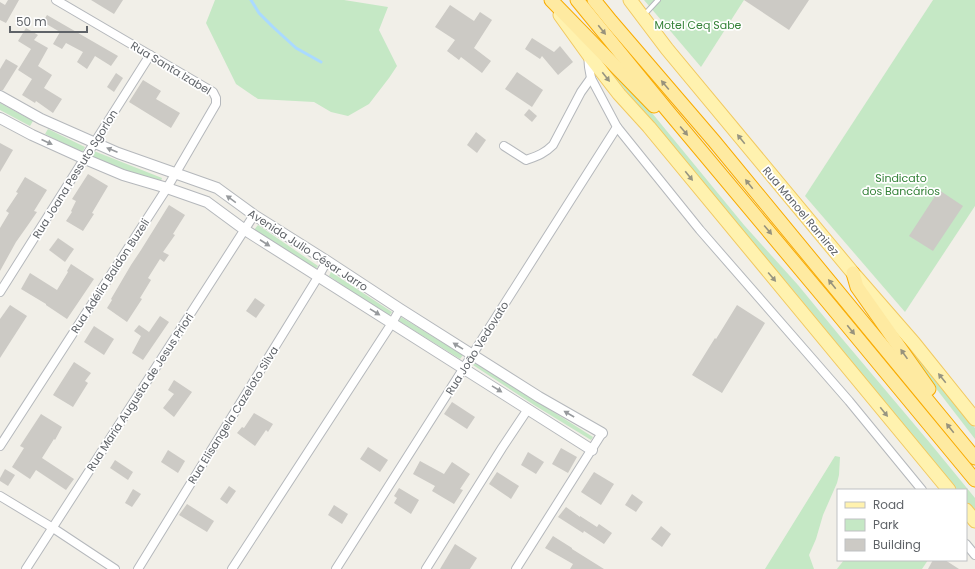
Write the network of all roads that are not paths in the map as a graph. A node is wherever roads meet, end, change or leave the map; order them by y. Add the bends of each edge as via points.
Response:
1 (56, 0) edge
2 (550, 0) edge
3 (577, 0) edge
4 (594, 0) edge
5 (630, 0) edge
6 (658, 0) edge
7 (642, 16) junction
8 (588, 54) junction
9 (150, 55) junction
10 (591, 78) junction
11 (0, 96) edge
12 (216, 104) joint
13 (667, 110) junction
14 (0, 118) edge
15 (40, 119) junction
16 (617, 127) junction
17 (32, 136) junction
18 (95, 143) junction
19 (504, 146) dead end
20 (85, 160) junction
21 (176, 174) junction
22 (167, 188) junction
23 (254, 215) junction
24 (245, 230) junction
25 (327, 261) junction
26 (853, 273) junction
27 (318, 277) junction
28 (0, 292) edge
29 (400, 309) junction
30 (392, 323) junction
31 (472, 354) junction
32 (464, 368) junction
33 (528, 409) junction
34 (937, 411) junction
35 (975, 419) edge
36 (602, 433) joint
37 (0, 446) edge
38 (592, 450) junction
39 (975, 458) edge
40 (975, 480) edge
41 (921, 489) edge
42 (948, 489) edge
43 (0, 496) edge
44 (967, 511) edge
45 (975, 521) edge
46 (53, 528) junction
47 (967, 545) edge
48 (975, 555) edge
49 (26, 569) edge
50 (115, 569) edge
51 (138, 569) edge
52 (232, 569) edge
53 (336, 569) edge
54 (426, 569) edge
55 (516, 569) edge

1 - 9 street, Rua Santa Izabel
2 - 8 main road
2 - 13 highway via 653,106
3 -> 13 highway
34 -> 4 highway
5 - 7 main road, Rua Manoel Ramirez
6 - 7 lane
26 -> 7 main road, Rua Manoel Ramirez via 672,56
8 - 10 street
8 -> 42 main road
9 - 12 street, Rua Santa Izabel via 213,92
9 - 18 street, Rua Joana Pessuto Sgorlon
10 - 16 street
10 - 19 street via 547,152 526,160
11 - 15 street, Avenida Julio César Jarro
12 - 21 street, Rua Adélia Baldon Buzeli
13 -> 40 highway
14 - 17 street, Avenida Julio César Jarro
15 - 17 street
15 - 18 street, Avenida Julio César Jarro
16 - 31 street, Rua João Vedovato
16 - 41 street via 700,230
17 -> 20 street, Avenida Julio César Jarro
18 - 20 street, Rua Joana Pessuto Sgorlon
21 -> 18 street, Avenida Julio César Jarro
20 - 22 street, Avenida Julio César Jarro
20 - 28 street, Rua Joana Pessuto Sgorlon
21 - 22 street, Rua Adélia Baldon Buzeli
23 -> 21 street, Avenida Julio César Jarro via 217,188
22 - 24 street, Avenida Julio César Jarro via 207,202
22 - 37 street, Rua Adélia Baldon Buzeli
23 - 24 street, Rua Maria Augusta de Jesus Priori
23 - 25 street, Avenida Julio César Jarro
24 -> 27 street, Avenida Julio César Jarro
24 - 46 street, Rua Maria Augusta de Jesus Priori
25 - 27 street, Rua Elisangela Cazeloto Silva
25 - 29 street, Avenida Julio César Jarro
34 -> 26 highway via 931,392 857,287
35 -> 26 main road, Rua Manoel Ramirez
27 -> 30 street, Avenida Julio César Jarro
27 - 51 street, Rua Elisangela Cazeloto Silva
29 - 30 street
31 -> 29 street, Avenida Julio César Jarro
30 - 32 street, Avenida Julio César Jarro
30 - 52 street
31 - 32 street, Rua João Vedovato
36 -> 31 street, Avenida Julio César Jarro
32 -> 33 street, Avenida Julio César Jarro
32 - 53 street, Rua João Vedovato
33 - 38 street, Avenida Julio César Jarro
33 - 54 street
39 -> 34 highway
36 - 38 street
38 - 55 street
43 - 46 street
44 - 45 main road
46 - 49 street, Rua Maria Augusta de Jesus Priori
46 - 50 street
47 - 48 street

